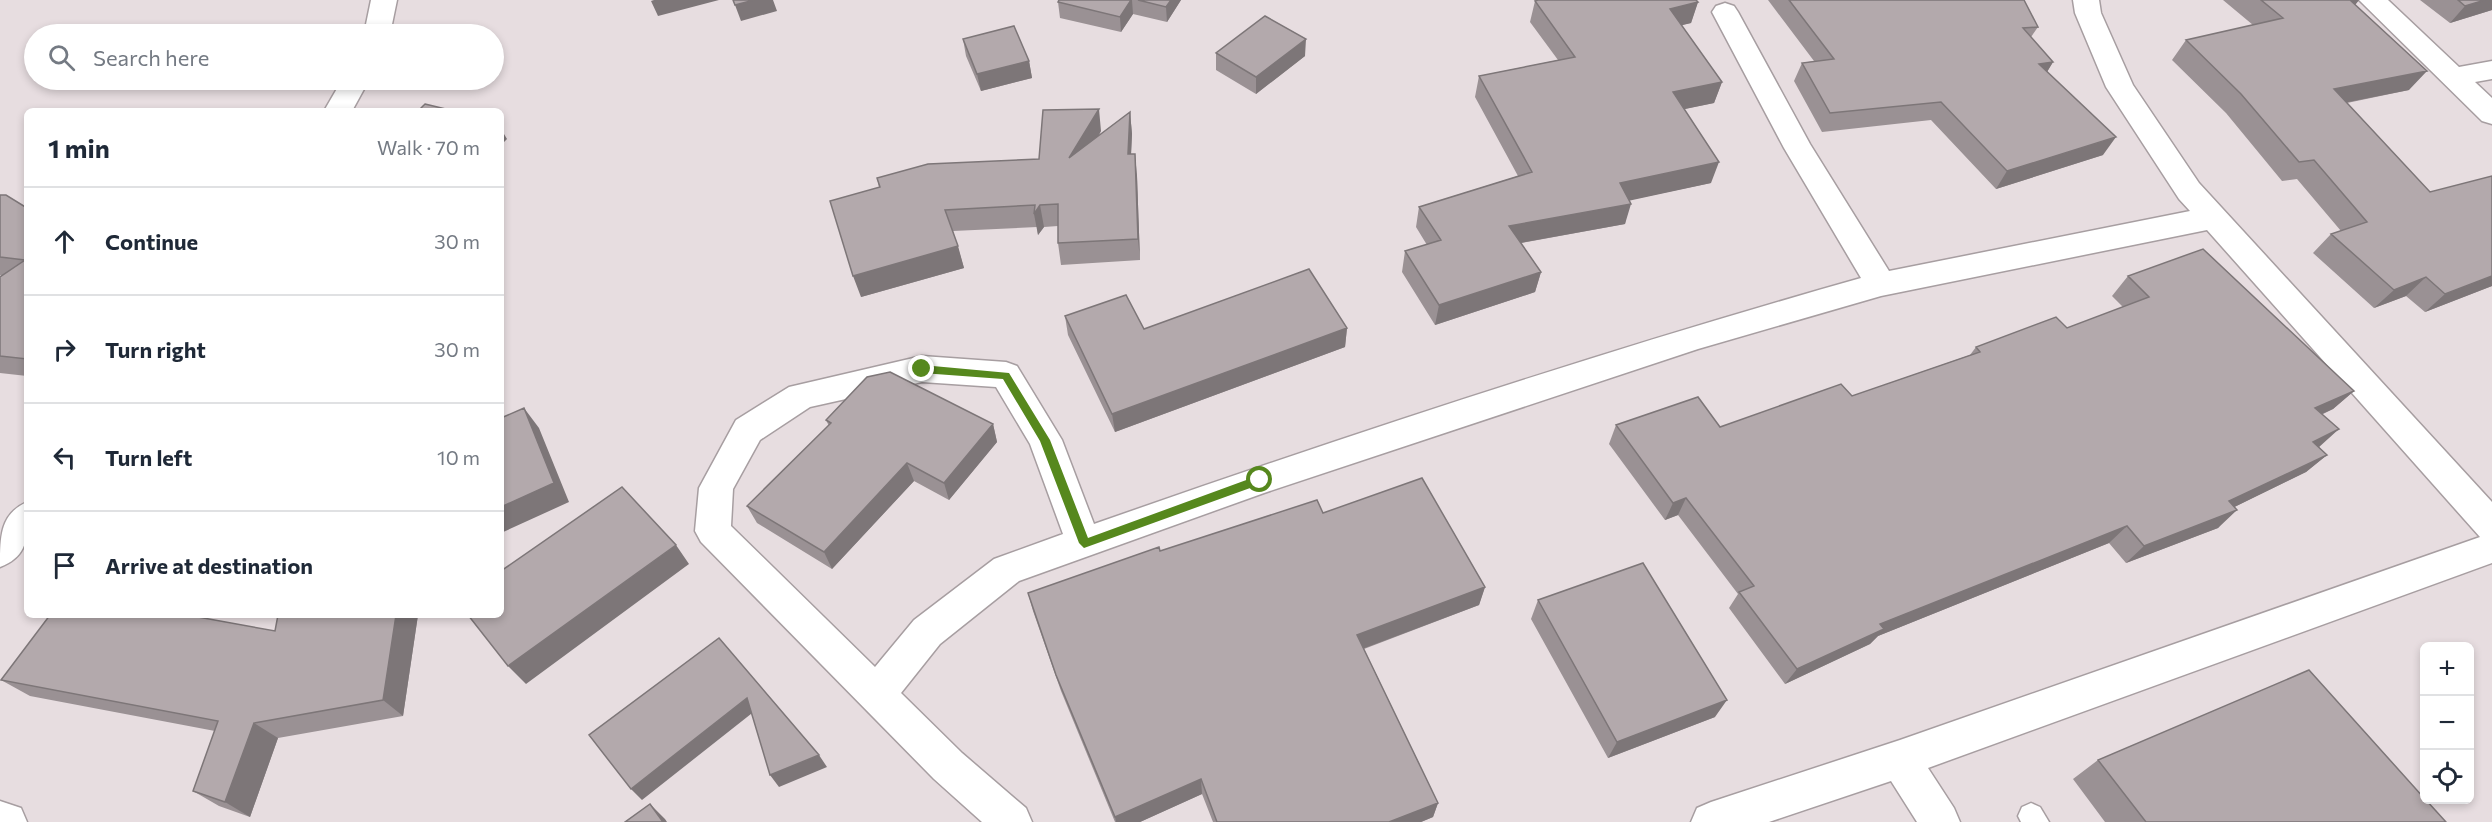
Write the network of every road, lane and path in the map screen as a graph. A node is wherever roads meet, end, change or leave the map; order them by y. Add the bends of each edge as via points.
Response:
1 (384, 0) edge
2 (2086, 0) edge
3 (2372, 0) edge
4 (1725, 12) dead end
5 (378, 24) edge
6 (2492, 69) edge
7 (2453, 77) junction
8 (350, 90) edge
9 (340, 108) edge
10 (2492, 114) edge
11 (2212, 218) junction
12 (1881, 284) junction
13 (24, 521) edge
14 (2492, 526) edge
15 (1084, 543) junction
16 (2492, 548) edge
17 (0, 551) edge
18 (876, 694) junction
19 (1900, 759) junction
20 (0, 821) edge
21 (7, 822) edge
22 (1012, 822) edge
23 (1711, 822) edge
24 (1940, 822) edge

1 - 5 street
2 - 11 street via 2120,87 2189,191
3 - 7 street
4 - 12 street via 1798,148
6 - 7 street
7 - 10 street
8 - 9 street
11 - 12 street
11 - 14 street
12 - 15 street via 1686,340 1260,480
13 - 17 street
15 - 18 street via 1007,570 927,632
15 - 18 street via 1045,440 1006,375 922,369 801,396 748,430 716,488 713,531
16 - 19 street
18 - 22 street via 948,766
19 - 23 street
19 - 24 street
20 - 21 street

